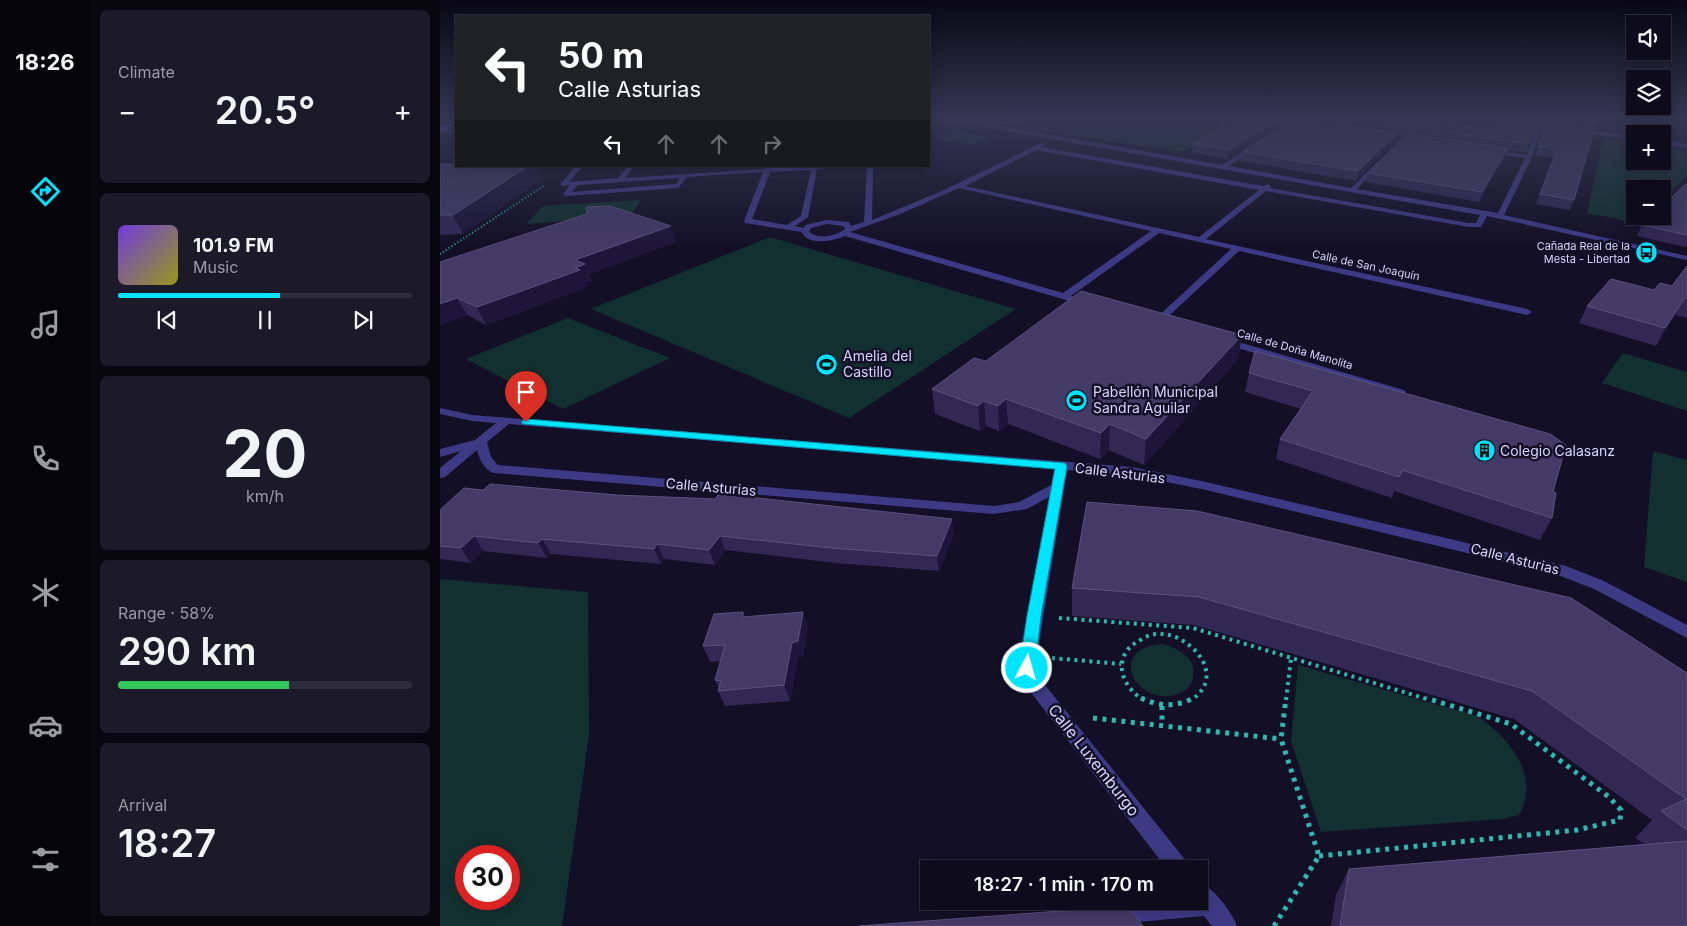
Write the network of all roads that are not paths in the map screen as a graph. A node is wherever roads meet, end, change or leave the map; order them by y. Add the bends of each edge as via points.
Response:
1 (1009, 161) edge
2 (1110, 161) edge
3 (1183, 161) edge
4 (1232, 161) edge
5 (1381, 161) edge
6 (1527, 161) edge
7 (579, 167) edge
8 (631, 167) edge
9 (676, 167) edge
10 (724, 167) edge
11 (815, 167) edge
12 (870, 167) edge
13 (768, 168) edge
14 (1222, 168) junction
15 (720, 174) junction
16 (685, 176) junction
17 (670, 177) junction
18 (1280, 178) junction
19 (620, 180) junction
20 (576, 183) junction
21 (958, 186) junction
22 (1265, 189) junction
23 (1351, 191) junction
24 (1485, 213) junction
25 (1500, 216) junction
26 (868, 224) junction
27 (789, 228) junction
28 (805, 230) junction
29 (847, 231) junction
30 (1156, 231) junction
31 (1200, 240) junction
32 (1607, 240) junction
33 (1601, 246) dead end
34 (1237, 248) junction
35 (1687, 258) edge
36 (1064, 297) junction
37 (1102, 307) edge
38 (1527, 312) dead end
39 (1158, 322) edge
40 (1214, 339) edge
41 (1413, 396) edge
42 (440, 411) edge
43 (507, 420) junction
44 (481, 442) junction
45 (440, 453) edge
46 (1061, 466) junction
47 (440, 474) edge
48 (1057, 487) junction
49 (1687, 632) edge
50 (1173, 860) edge
51 (1208, 904) edge
52 (1128, 910) edge
53 (1100, 914) edge
54 (1226, 926) edge

1 - 21 street
2 - 22 street
3 - 14 street
4 - 14 street
5 - 23 street
6 - 25 street
7 - 20 street via 563,184
8 - 19 street
9 - 17 street
10 - 15 street
11 - 13 street
11 - 27 street via 804,217
12 - 26 street
13 - 15 street
13 - 27 street via 748,221
14 - 18 street
15 - 16 street
16 - 17 street
16 - 20 street via 678,186 566,194
17 - 19 street
18 - 22 street
18 - 23 street
19 - 20 street
21 - 26 street
21 - 30 street, Calle de San Joaquín
22 - 24 street via 1469,225 1478,225
22 - 31 street
23 - 24 street
24 - 25 street
25 - 32 street
26 - 29 street
27 - 28 street
28 - 29 street via 806,235 818,238 833,237
28 - 29 street via 827,222 846,224
29 - 36 street via 854,237
30 - 31 street, Calle de San Joaquín
30 - 36 street
31 - 34 street, Calle de San Joaquín
32 - 33 street
32 - 35 street
34 - 38 street, Calle de San Joaquín
34 - 39 street
36 - 37 street
40 - 41 street, Calle de Doña Manolita
42 - 43 street, Calle Asturias via 472,418
43 - 44 street
43 - 46 street, Calle Asturias
44 - 45 street
44 - 47 street
44 - 48 street, Calle Asturias via 485,458 494,469 994,510 1022,506
46 - 48 street, Calle Luxemburgo
46 - 49 street, Calle Asturias via 1132,472 1206,486 1561,570 1599,584
48 - 50 street, Calle Luxemburgo via 1027,668 1035,685
51 - 54 street
52 - 53 street

